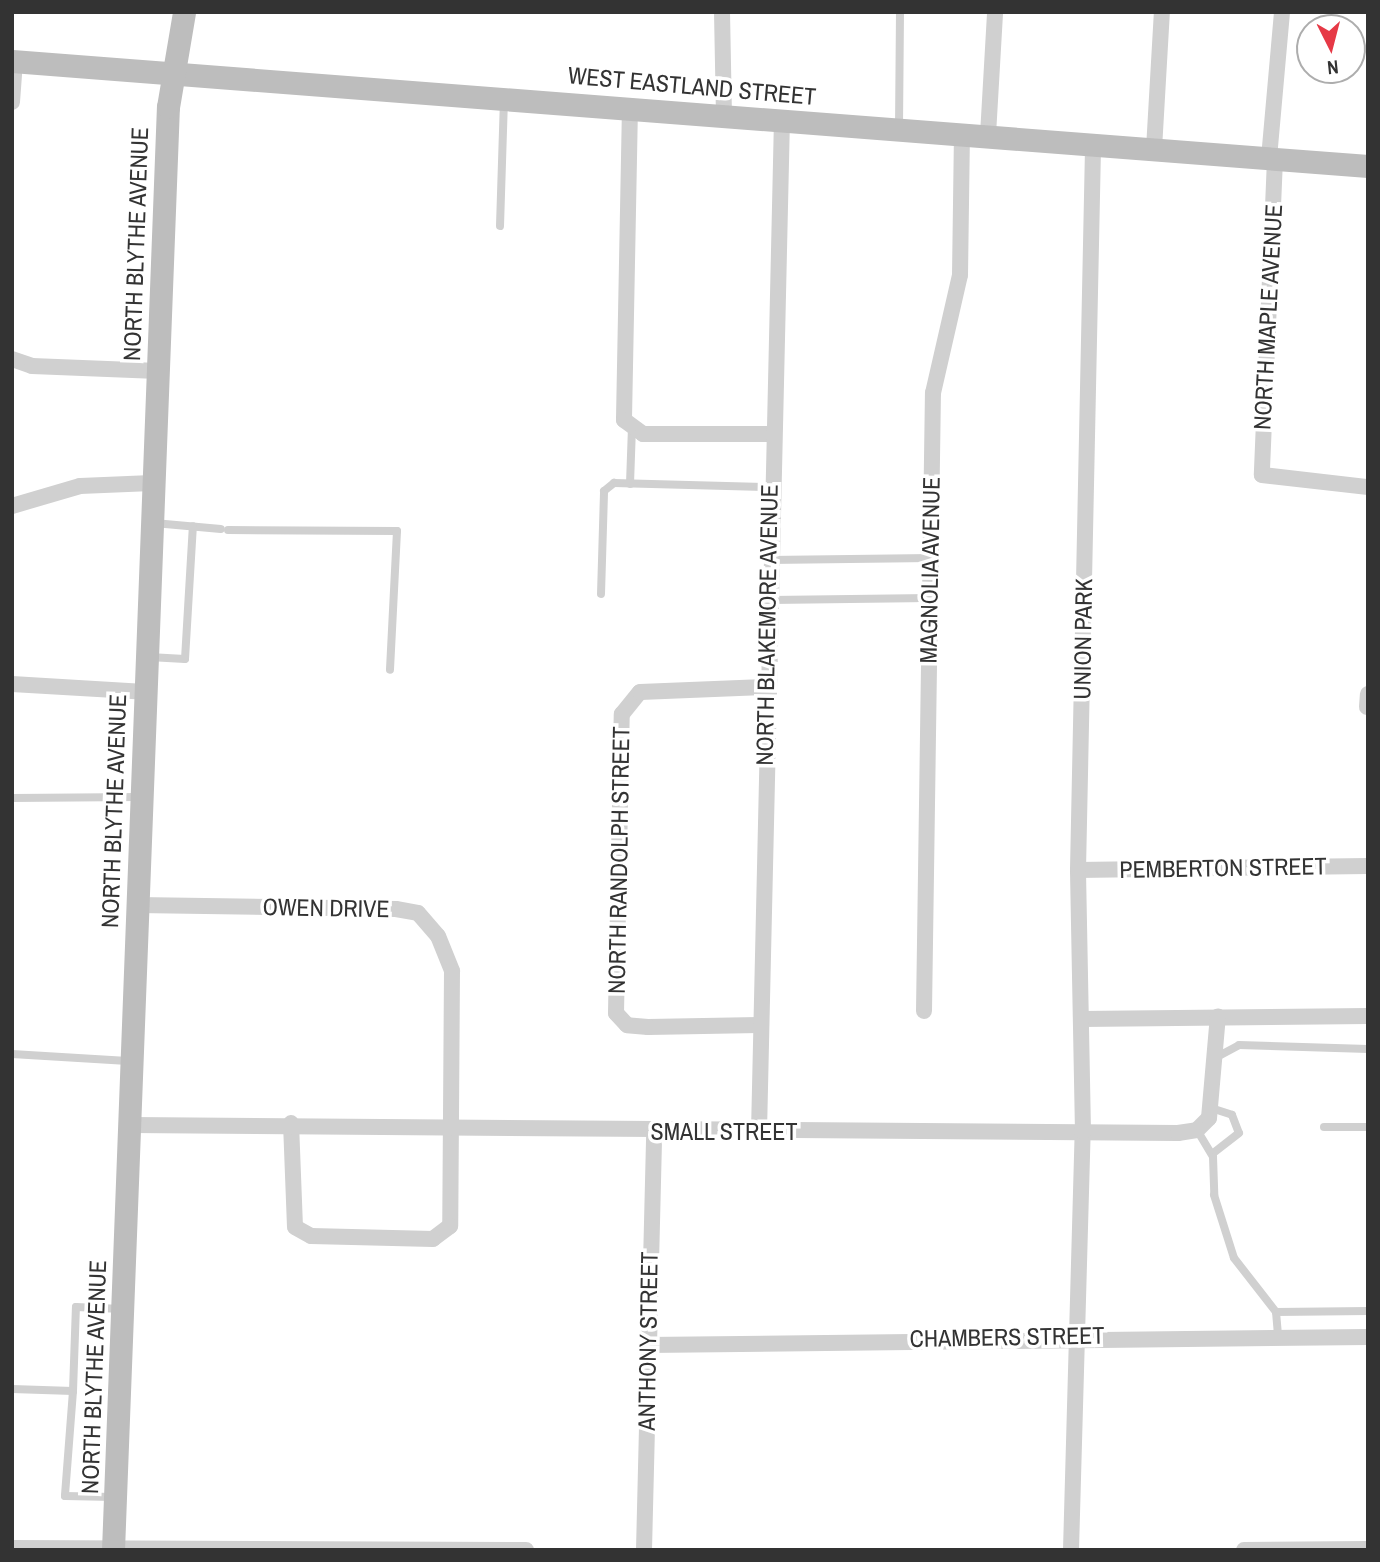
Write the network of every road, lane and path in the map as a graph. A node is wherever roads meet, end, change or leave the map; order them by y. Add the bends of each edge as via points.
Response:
1 (184, 12) edge
2 (722, 12) edge
3 (900, 12) edge
4 (995, 12) edge
5 (1162, 12) edge
6 (1282, 12) edge
7 (14, 61) edge
8 (172, 74) junction
9 (504, 97) junction
10 (12, 102) edge
11 (630, 106) junction
12 (724, 114) junction
13 (782, 119) junction
14 (898, 130) junction
15 (962, 132) junction
16 (988, 135) junction
17 (1093, 145) junction
18 (1154, 149) junction
19 (1272, 158) junction
20 (1368, 166) edge
21 (500, 226) dead end
22 (12, 359) edge
23 (158, 371) junction
24 (632, 426) junction
25 (771, 434) junction
26 (152, 483) junction
27 (630, 484) junction
28 (770, 487) junction
29 (1368, 487) edge
30 (12, 506) edge
31 (150, 522) junction
32 (193, 526) junction
33 (930, 558) junction
34 (768, 561) junction
35 (601, 594) dead end
36 (930, 598) junction
37 (768, 600) junction
38 (146, 657) junction
39 (390, 670) dead end
40 (12, 684) edge
41 (766, 687) junction
42 (145, 692) junction
43 (1368, 694) edge
44 (1367, 707) edge
45 (139, 797) junction
46 (12, 798) edge
47 (1368, 866) edge
48 (1078, 870) junction
49 (137, 905) junction
50 (924, 1011) dead end
51 (1218, 1016) junction
52 (1368, 1016) edge
53 (1082, 1019) junction
54 (759, 1025) junction
55 (1368, 1049) edge
56 (12, 1054) edge
57 (1215, 1058) junction
58 (133, 1061) junction
59 (1211, 1108) junction
60 (290, 1123) junction
61 (131, 1125) junction
62 (453, 1126) junction
63 (1324, 1126) dead end
64 (1368, 1127) edge
65 (1197, 1130) junction
66 (759, 1132) junction
67 (1083, 1132) junction
68 (654, 1133) junction
69 (1212, 1154) junction
70 (123, 1309) junction
71 (1368, 1311) edge
72 (1276, 1312) junction
73 (1077, 1335) junction
74 (1278, 1336) junction
75 (1368, 1337) edge
76 (647, 1345) junction
77 (12, 1389) edge
78 (73, 1391) junction
79 (116, 1497) junction
80 (12, 1548) edge
81 (113, 1548) edge
82 (1368, 1549) edge
83 (518, 1550) edge
84 (526, 1550) edge
85 (644, 1550) edge
86 (1071, 1550) edge
87 (1244, 1550) edge

1 - 8 street, NORTH BLYTHE AVENUE
2 - 12 street
3 - 14 lane
4 - 16 street
5 - 18 street
6 - 19 street, NORTH MAPLE AVENUE
7 - 8 street, WEST EASTLAND STREET
7 - 10 street
8 - 9 street, WEST EASTLAND STREET
8 - 23 street, NORTH BLYTHE AVENUE
9 - 11 street, WEST EASTLAND STREET
9 - 21 lane
11 - 12 street, WEST EASTLAND STREET
11 - 24 street via 623,406
12 - 13 street, WEST EASTLAND STREET
13 - 14 street, WEST EASTLAND STREET
13 - 25 street, NORTH BLAKEMORE AVENUE
14 - 15 street, WEST EASTLAND STREET
15 - 16 street, WEST EASTLAND STREET
15 - 33 street, MAGNOLIA AVENUE via 960,275 933,393
16 - 17 street, WEST EASTLAND STREET
17 - 18 street, WEST EASTLAND STREET
17 - 48 street, UNION PARK
18 - 19 street, WEST EASTLAND STREET
19 - 20 street, WEST EASTLAND STREET
19 - 29 street, NORTH MAPLE AVENUE via 1262,475
22 - 23 street via 32,366
23 - 26 street, NORTH BLYTHE AVENUE
24 - 25 street via 643,434
24 - 27 lane
25 - 28 street, NORTH BLAKEMORE AVENUE
26 - 30 street via 80,486
26 - 31 street, NORTH BLYTHE AVENUE
27 - 28 lane
27 - 35 lane via 614,483 604,491
28 - 34 street, NORTH BLAKEMORE AVENUE
31 - 32 lane
31 - 38 street, NORTH BLYTHE AVENUE
32 - 38 lane via 185,659
32 - 39 lane via 397,531
33 - 34 lane
33 - 36 street, MAGNOLIA AVENUE
34 - 37 street, NORTH BLAKEMORE AVENUE
36 - 37 lane
36 - 50 street, MAGNOLIA AVENUE
37 - 41 street, NORTH BLAKEMORE AVENUE
38 - 42 street, NORTH BLYTHE AVENUE
40 - 42 street
41 - 54 street, NORTH BLAKEMORE AVENUE
41 - 54 street, NORTH RANDOLPH STREET via 640,692 628,701 622,714 619,850 616,1013 627,1025 648,1027
42 - 45 street, NORTH BLYTHE AVENUE
43 - 44 street
45 - 46 lane
45 - 49 street, NORTH BLYTHE AVENUE
47 - 48 street, PEMBERTON STREET
48 - 53 street, UNION PARK
49 - 58 street, NORTH BLYTHE AVENUE
49 - 62 street, OWEN DRIVE via 418,914 438,936 452,971
51 - 52 street
51 - 53 street
51 - 57 street
53 - 67 street, UNION PARK
54 - 66 street, NORTH BLAKEMORE AVENUE
55 - 57 lane via 1239,1045
56 - 58 lane
57 - 59 street
58 - 61 street, NORTH BLYTHE AVENUE
59 - 65 street
59 - 69 lane via 1232,1115 1239,1133
60 - 61 street, SMALL STREET
60 - 62 street, SMALL STREET
60 - 62 street, OWEN DRIVE via 295,1227 311,1236 433,1239 450,1226
61 - 70 street, NORTH BLYTHE AVENUE
62 - 68 street, SMALL STREET
63 - 64 lane
65 - 67 street, SMALL STREET
65 - 69 lane
66 - 67 street, SMALL STREET
66 - 68 street, SMALL STREET
67 - 73 street, UNION PARK
68 - 76 street, ANTHONY STREET
69 - 72 lane via 1216,1204 1234,1258
70 - 78 lane via 76,1307
70 - 79 street, NORTH BLYTHE AVENUE
71 - 72 lane
72 - 74 lane
73 - 74 street, CHAMBERS STREET
73 - 76 street, CHAMBERS STREET
73 - 86 street, UNION PARK
74 - 75 street, CHAMBERS STREET
76 - 85 street, ANTHONY STREET
77 - 78 lane
78 - 79 lane via 65,1496
79 - 81 street, NORTH BLYTHE AVENUE
80 - 81 street
81 - 83 street
82 - 87 street
83 - 84 street

